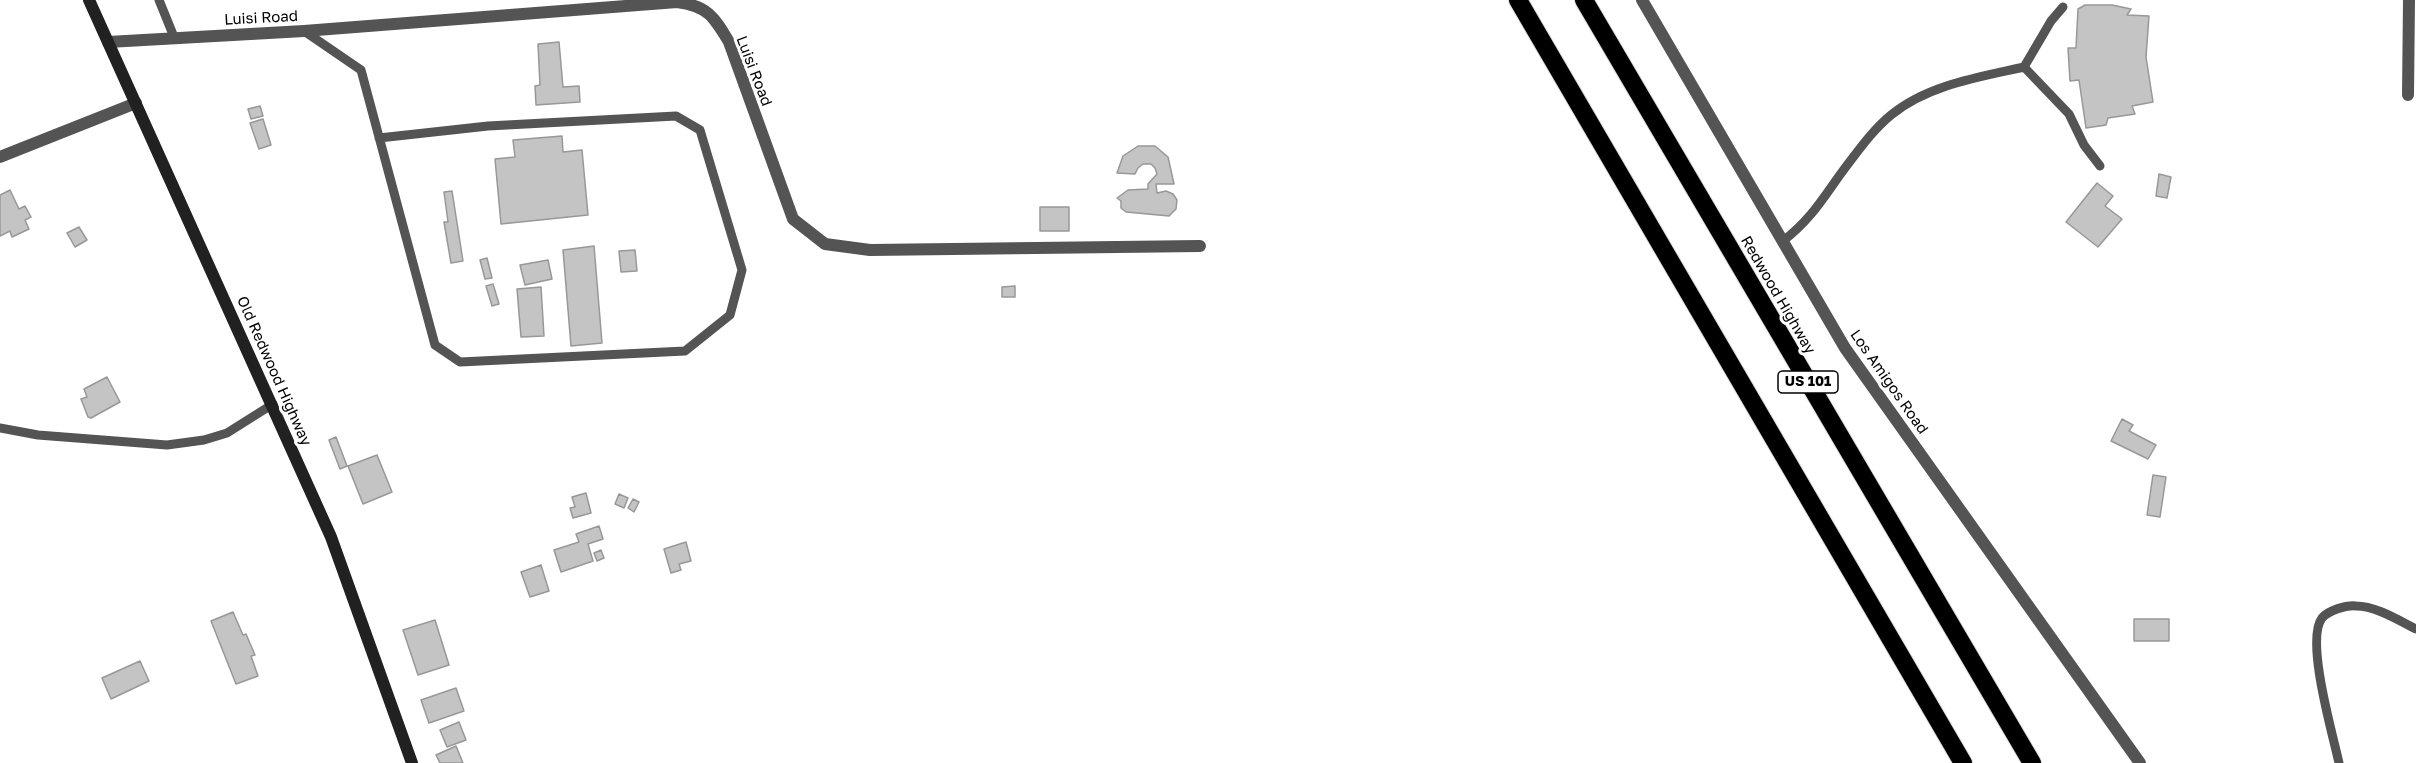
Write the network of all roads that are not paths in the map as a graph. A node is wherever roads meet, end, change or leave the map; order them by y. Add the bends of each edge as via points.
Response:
1 (89, 0) edge
2 (159, 0) edge
3 (1518, 0) edge
4 (1584, 0) edge
5 (1642, 0) edge
6 (2409, 0) edge
7 (678, 1) edge
8 (2063, 7) dead end
9 (304, 31) junction
10 (174, 38) junction
11 (108, 42) junction
12 (2024, 67) junction
13 (2408, 95) dead end
14 (136, 103) junction
15 (379, 138) junction
16 (0, 157) edge
17 (2100, 166) dead end
18 (1783, 241) junction
19 (1200, 246) dead end
20 (273, 404) junction
21 (0, 420) edge
22 (4, 428) edge
23 (2416, 629) edge
24 (412, 763) edge
25 (1963, 763) edge
26 (2032, 763) edge
27 (2140, 763) edge
28 (2338, 763) edge

1 - 11 main road, Old Redwood Highway
2 - 10 lane
3 - 25 highway
4 - 26 highway, Redwood Highway / US 101
5 - 18 street, Los Amigos Road
6 - 13 street
7 - 9 street, Luisi Road
7 - 19 street, Luisi Road via 715,18 729,42 793,219 825,244 870,250
8 - 12 lane
9 - 10 street, Luisi Road
9 - 15 lane via 361,70
10 - 11 street, Luisi Road
11 - 14 main road, Old Redwood Highway
12 - 17 lane via 2069,114
12 - 18 lane via 1942,88 1904,106 1875,131 1810,217
14 - 16 street
14 - 20 main road, Old Redwood Highway
15 - 15 lane via 435,345 460,362 685,351 730,315 742,270 700,130 676,116 488,126
18 - 27 street, Los Amigos Road via 1845,348
20 - 22 lane via 227,433 167,445 38,435
20 - 24 main road, Old Redwood Highway via 332,537
21 - 22 lane
23 - 28 lane via 2381,612 2356,606 2336,609 2322,618 2316,637 2316,657

